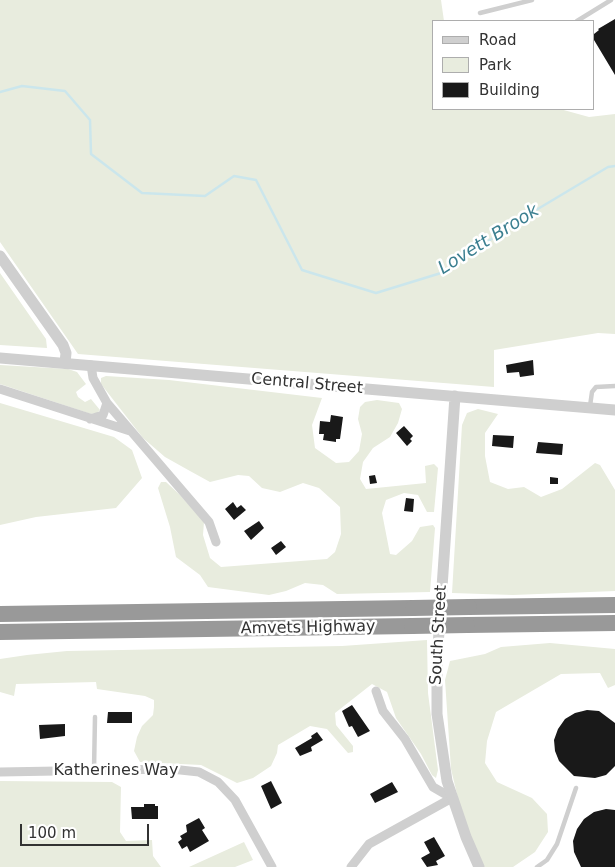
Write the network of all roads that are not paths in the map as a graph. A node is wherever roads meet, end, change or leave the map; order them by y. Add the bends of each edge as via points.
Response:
1 (532, 0) edge
2 (611, 0) edge
3 (480, 13) dead end
4 (579, 20) edge
5 (0, 256) edge
6 (0, 358) edge
7 (65, 363) junction
8 (91, 365) junction
9 (615, 386) edge
10 (0, 388) edge
11 (455, 396) junction
12 (107, 402) junction
13 (590, 408) junction
14 (615, 410) edge
15 (90, 419) junction
16 (130, 432) junction
17 (216, 542) dead end
18 (615, 605) edge
19 (0, 614) edge
20 (615, 623) edge
21 (0, 632) edge
22 (376, 691) dead end
23 (95, 718) dead end
24 (94, 770) junction
25 (0, 772) edge
26 (576, 788) dead end
27 (452, 798) junction
28 (272, 867) edge
29 (351, 867) edge
30 (478, 867) edge
31 (537, 867) edge

1 - 3 lane
2 - 4 lane
5 - 7 street via 63,345
6 - 7 street, Central Street
7 - 8 street, Central Street
8 - 11 street, Central Street
8 - 12 street via 93,378
9 - 13 lane via 596,387
10 - 15 street
11 - 13 street, Central Street
11 - 27 street, South Street via 436,670 440,739
12 - 15 street via 103,415
12 - 16 street
13 - 14 street, Central Street
15 - 16 street
16 - 17 street via 209,522
18 - 19 highway, Amvets Highway, bridge
20 - 21 highway, Amvets Highway, bridge
22 - 27 street via 383,711 405,739 433,788
23 - 24 lane
24 - 25 street, Katherines Way
24 - 28 street, Katherines Way via 185,770 209,776 235,800
26 - 31 lane via 557,844 547,860
27 - 29 street via 368,844
27 - 30 street, South Street

